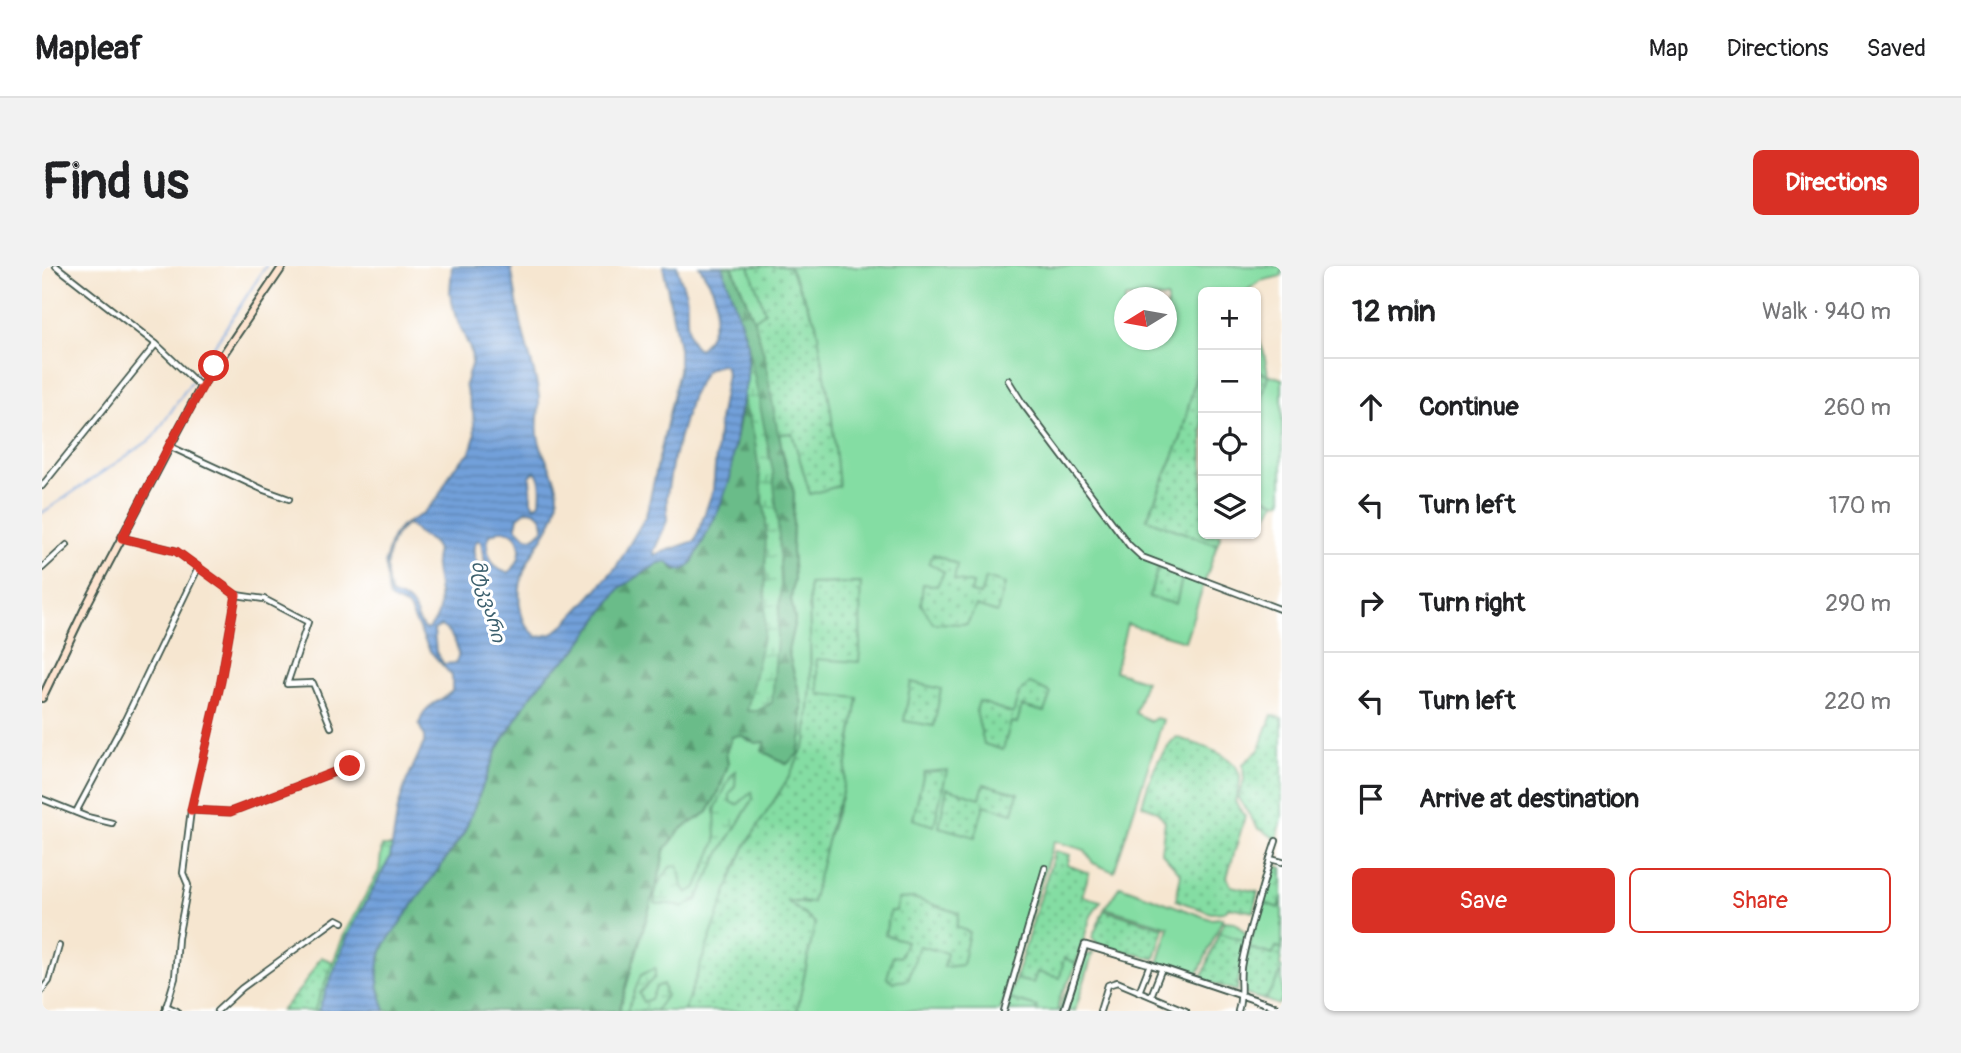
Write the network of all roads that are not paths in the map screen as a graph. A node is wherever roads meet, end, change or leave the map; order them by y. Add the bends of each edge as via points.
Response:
1 (56, 266) edge
2 (283, 266) edge
3 (156, 344) junction
4 (1008, 380) dead end
5 (199, 384) junction
6 (169, 446) junction
7 (42, 486) edge
8 (289, 499) dead end
9 (122, 538) junction
10 (67, 545) dead end
11 (42, 568) edge
12 (198, 568) junction
13 (236, 595) junction
14 (1282, 610) edge
15 (42, 698) edge
16 (331, 727) dead end
17 (350, 766) dead end
18 (42, 799) edge
19 (191, 810) junction
20 (76, 812) junction
21 (112, 823) dead end
22 (1276, 841) dead end
23 (1270, 859) junction
24 (1282, 862) edge
25 (1045, 868) dead end
26 (343, 922) dead end
27 (60, 946) dead end
28 (1150, 964) junction
29 (1162, 968) junction
30 (42, 990) edge
31 (1139, 992) junction
32 (1151, 996) junction
33 (1242, 996) junction
34 (1281, 1007) edge
35 (165, 1009) edge
36 (177, 1011) edge
37 (217, 1011) edge
38 (1004, 1011) edge
39 (1064, 1011) edge
40 (1100, 1011) edge
41 (1186, 1011) edge
42 (1238, 1011) edge

1 - 3 street
2 - 5 main road
3 - 5 street
3 - 7 street
4 - 14 street via 1142,558
5 - 6 main road
6 - 8 street
6 - 9 main road
9 - 12 street via 176,551
9 - 15 main road
10 - 11 street
12 - 13 street
12 - 20 street
13 - 16 street via 264,599 308,622 287,684 313,683
13 - 19 street
17 - 19 street via 230,812
18 - 20 street
19 - 35 street via 183,873 188,885 175,978
20 - 21 street
22 - 23 street
23 - 24 street
23 - 33 street via 1241,967
25 - 38 street
26 - 37 street via 337,919
27 - 30 street via 50,981
28 - 29 street
28 - 31 street
28 - 39 street via 1085,945
29 - 32 street
29 - 33 street
31 - 32 street
31 - 40 street via 1112,983
32 - 41 street
33 - 34 street
33 - 42 street
35 - 36 street

